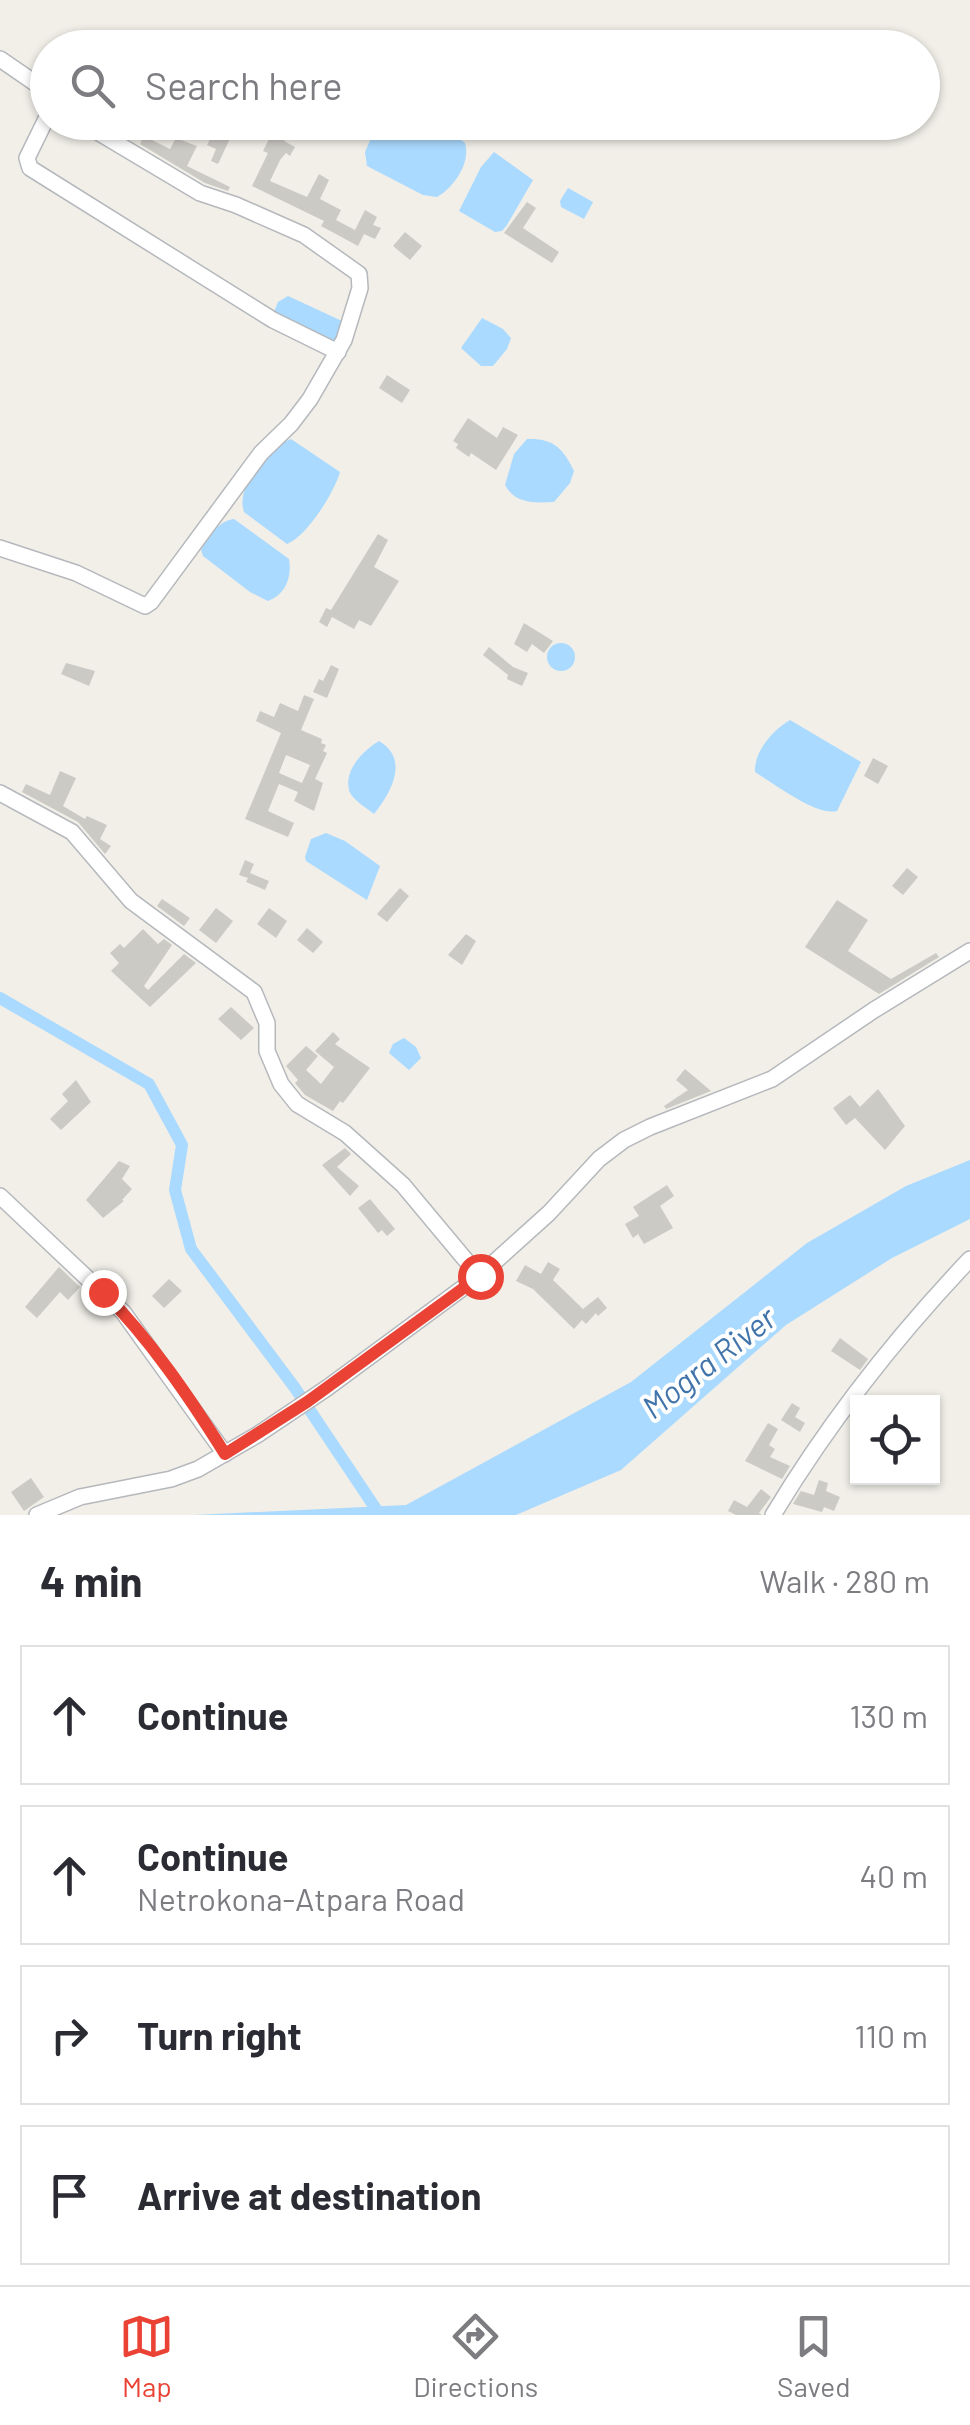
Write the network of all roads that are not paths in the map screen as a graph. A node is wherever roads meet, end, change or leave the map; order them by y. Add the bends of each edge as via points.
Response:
1 (0, 60) edge
2 (30, 80) edge
3 (36, 140) edge
4 (111, 140) edge
5 (338, 352) junction
6 (0, 548) edge
7 (0, 793) edge
8 (970, 951) edge
9 (0, 1196) edge
10 (970, 1259) edge
11 (480, 1276) junction
12 (225, 1454) junction
13 (37, 1515) edge
14 (772, 1515) edge

1 - 2 street
3 - 5 street via 30,168 272,320
4 - 5 street via 200,193 304,235 359,274
5 - 6 street via 310,399 260,453 145,606 76,573
7 - 11 street via 72,832 131,901 254,992 281,1084 297,1104 345,1133 403,1186
8 - 11 street via 772,1080 624,1140
9 - 12 street via 123,1312
10 - 14 street via 866,1376
11 - 12 street
12 - 13 street via 171,1479 80,1497

